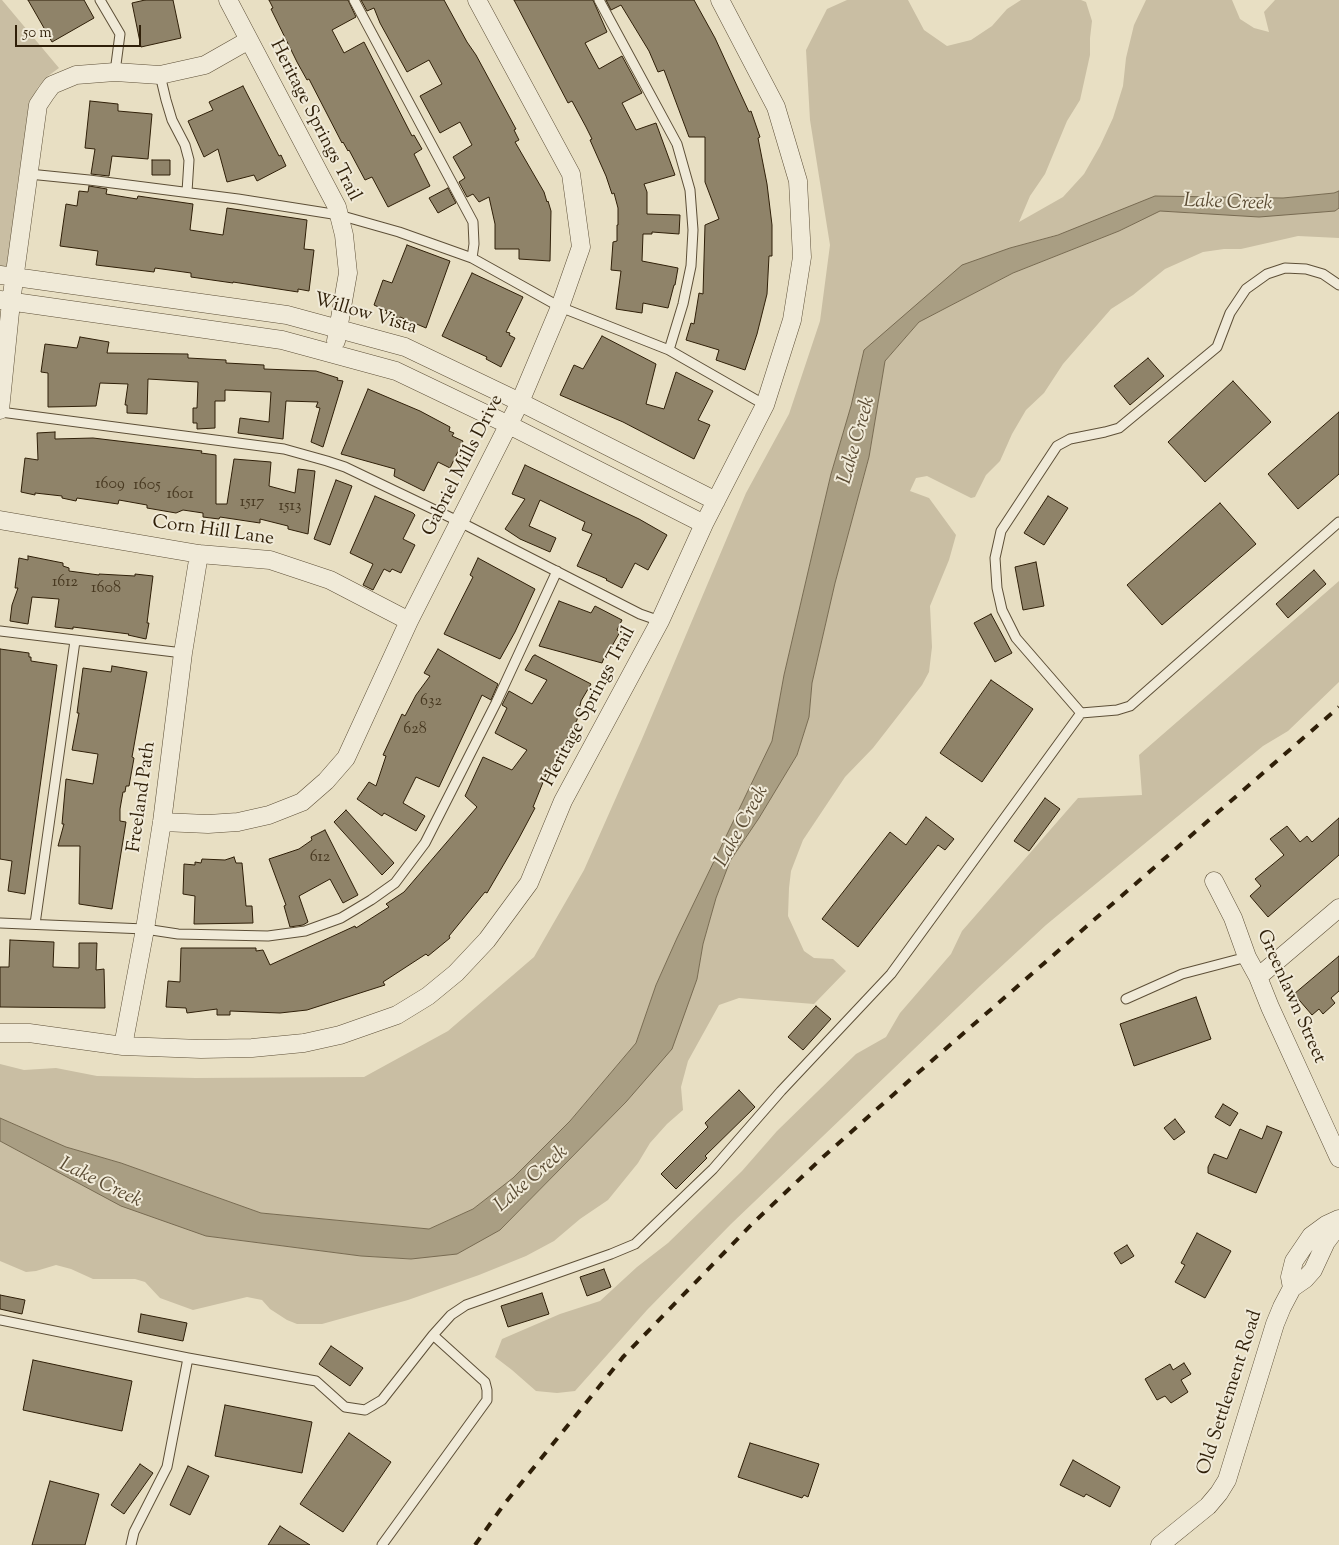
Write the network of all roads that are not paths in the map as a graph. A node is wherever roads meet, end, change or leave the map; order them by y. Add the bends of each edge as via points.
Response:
1 (100, 0) edge
2 (228, 0) edge
3 (354, 0) edge
4 (476, 0) edge
5 (599, 0) edge
6 (720, 0) edge
7 (249, 40) junction
8 (115, 72) junction
9 (160, 75) junction
10 (28, 174) junction
11 (187, 192) junction
12 (339, 215) junction
13 (472, 258) junction
14 (7, 276) edge
15 (1339, 285) edge
16 (5, 301) edge
17 (560, 307) junction
18 (338, 329) junction
19 (669, 350) junction
20 (335, 354) junction
21 (520, 402) junction
22 (765, 405) junction
23 (0, 411) edge
24 (509, 425) junction
25 (716, 501) junction
26 (0, 520) edge
27 (460, 522) junction
28 (1339, 522) edge
29 (704, 524) junction
30 (199, 554) junction
31 (557, 571) junction
32 (409, 621) junction
33 (660, 622) junction
34 (0, 631) edge
35 (75, 641) junction
36 (183, 653) junction
37 (1081, 712) junction
38 (162, 822) junction
39 (1214, 881) dead end
40 (1339, 908) edge
41 (0, 923) edge
42 (35, 924) junction
43 (145, 928) junction
44 (1247, 956) junction
45 (1258, 977) junction
46 (1126, 999) dead end
47 (0, 1033) edge
48 (123, 1046) junction
49 (1339, 1158) edge
50 (1338, 1221) edge
51 (0, 1320) edge
52 (433, 1335) junction
53 (188, 1358) junction
54 (130, 1545) edge
55 (382, 1545) edge
56 (1160, 1545) edge

1 - 8 lane via 120,34
2 - 7 street, Heritage Springs Trail
3 - 13 lane via 473,222
4 - 17 street, Gabriel Mills Drive via 570,174 581,247
5 - 19 lane via 677,144 690,190 694,230 691,266
6 - 22 street, Heritage Springs Trail via 776,107 798,181 802,257 792,320
7 - 9 street via 205,65
7 - 12 street, Heritage Springs Trail
8 - 9 street
8 - 10 street via 76,75 52,85 38,105
9 - 11 lane via 172,120 189,160
10 - 11 lane
10 - 14 street
11 - 12 lane
12 - 13 lane
12 - 18 street, Heritage Springs Trail via 348,273
13 - 17 lane
14 - 16 street
14 - 18 street, Willow Vista via 287,315
15 - 37 lane via 1323,274 1285,268 1267,274 1246,289 1230,313 1217,346 1119,428 1070,439 1057,446 1001,531 995,558 1002,610 1016,638
16 - 20 street via 282,340
16 - 23 street
17 - 19 lane
17 - 21 street, Gabriel Mills Drive
18 - 20 street, Heritage Springs Trail
18 - 21 street, Willow Vista via 405,347
19 - 22 lane
20 - 24 street via 396,371
21 - 24 street, Gabriel Mills Drive
21 - 25 street, Willow Vista
22 - 25 street, Heritage Springs Trail
23 - 27 lane via 284,449 345,467
24 - 27 street, Gabriel Mills Drive
24 - 29 street
25 - 29 street, Heritage Springs Trail
26 - 30 street, Corn Hill Lane
27 - 31 lane
27 - 32 street, Gabriel Mills Drive
28 - 37 lane via 1130,706
29 - 33 street, Heritage Springs Trail
30 - 32 street, Corn Hill Lane via 270,560 301,569 330,580
30 - 36 street, Freeland Path
31 - 33 lane
31 - 43 lane via 492,712 425,842 395,883 341,918 303,932 258,936 178,934
32 - 38 street, Gabriel Mills Drive via 346,758 302,802 269,816 238,822
33 - 48 street, Heritage Springs Trail via 563,801 529,883 487,940 456,973 428,996 389,1018 304,1043 201,1049
34 - 35 lane
35 - 36 lane
35 - 42 lane
36 - 38 street, Freeland Path
37 - 52 lane via 892,974 781,1091 713,1169 635,1244 466,1305 451,1315
38 - 43 street, Freeland Path
39 - 44 street, Greenlawn Street
40 - 45 street
41 - 42 lane
42 - 43 lane
43 - 48 street, Freeland Path
44 - 45 street, Greenlawn Street
44 - 46 lane via 1182,974
45 - 49 street, Greenlawn Street
47 - 48 street, Heritage Springs Trail via 28,1033
50 - 56 street, Old Settlement Road via 1311,1236 1294,1261 1290,1277 1292,1288 1275,1324 1227,1480 1208,1506
51 - 53 lane
52 - 53 lane via 382,1400 365,1410 345,1407 316,1381
52 - 55 lane via 485,1382 487,1400
53 - 54 lane via 166,1467

